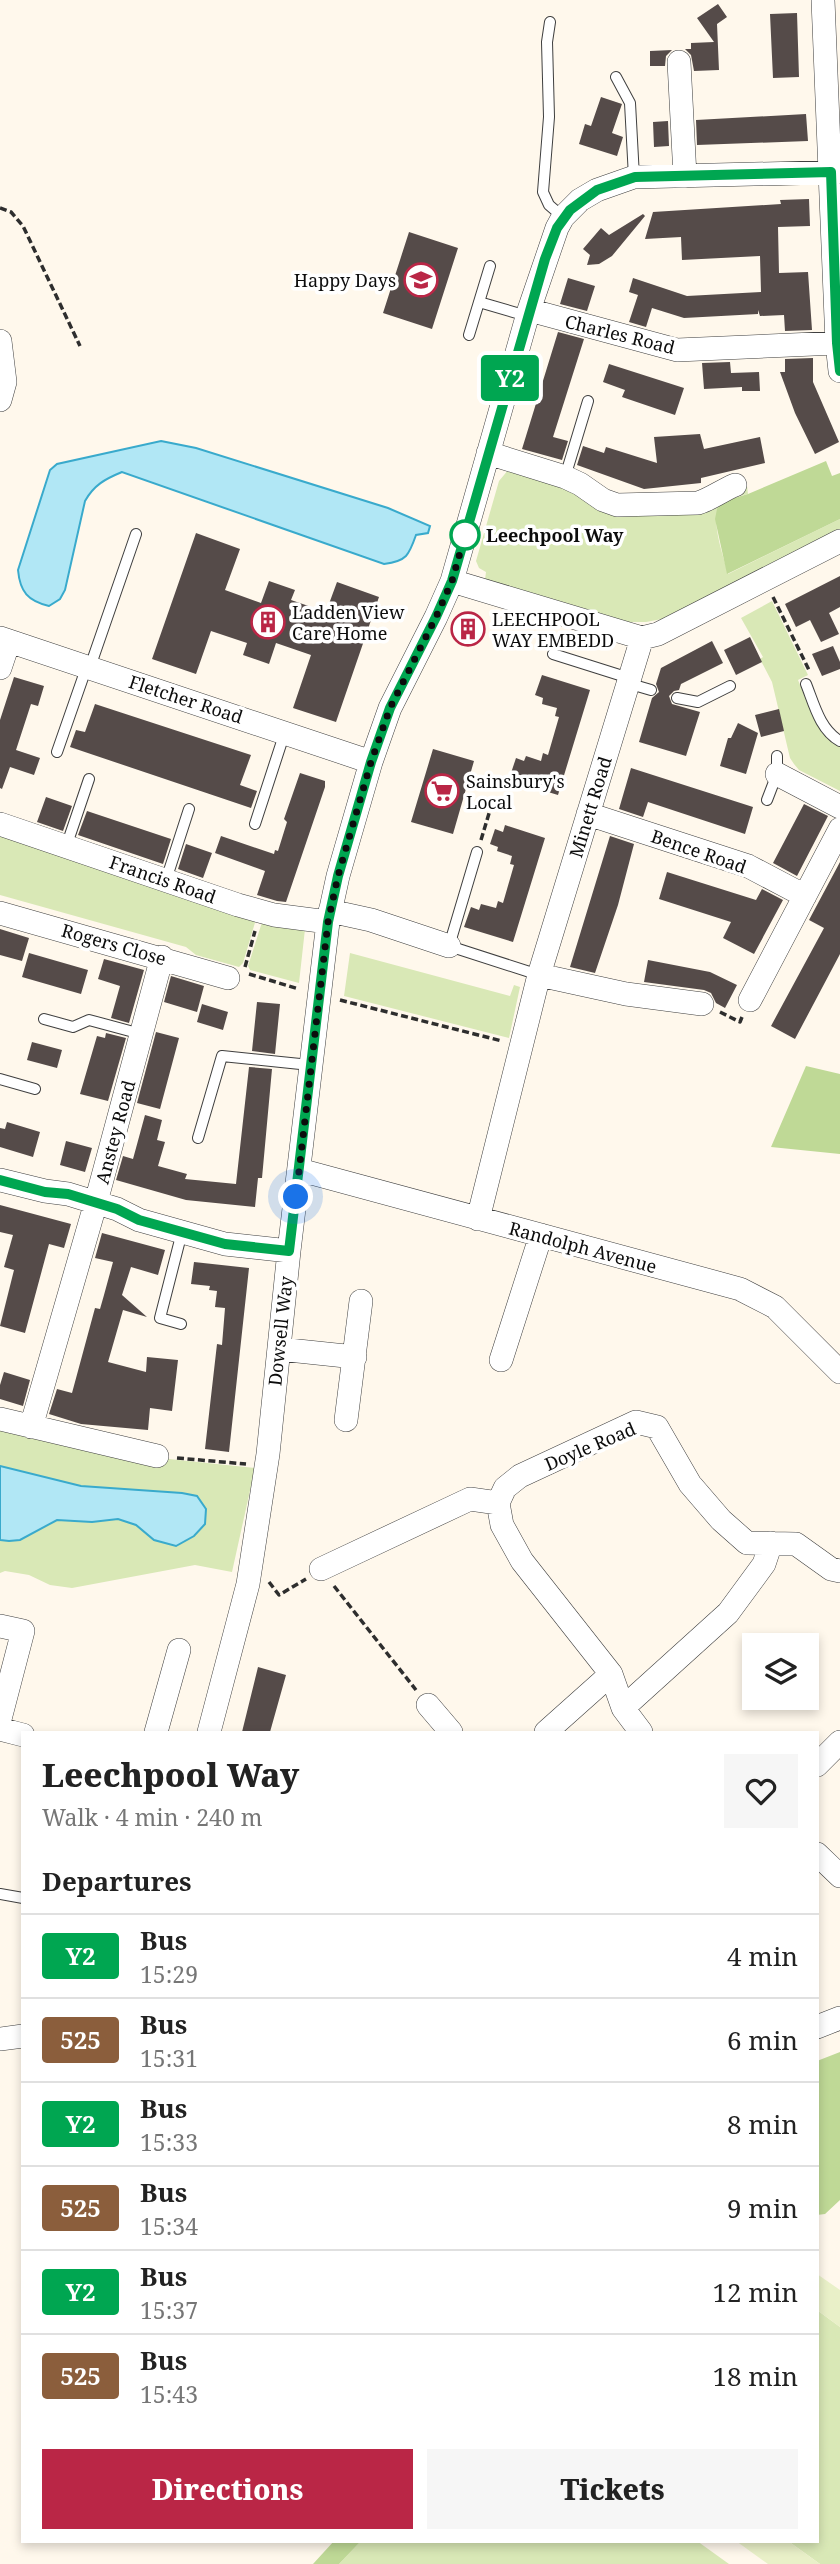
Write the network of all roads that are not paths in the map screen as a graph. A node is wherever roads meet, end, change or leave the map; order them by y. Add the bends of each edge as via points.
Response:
1 (823, 0) edge
2 (550, 22) dead end
3 (679, 62) dead end
4 (616, 77) dead end
5 (836, 172) edge
6 (685, 176) junction
7 (635, 177) junction
8 (563, 217) junction
9 (490, 266) dead end
10 (479, 302) junction
11 (528, 313) junction
12 (469, 335) dead end
13 (0, 341) edge
14 (837, 343) junction
15 (840, 371) edge
16 (0, 400) edge
17 (588, 401) dead end
18 (488, 453) junction
19 (565, 477) junction
20 (734, 485) dead end
21 (136, 534) dead end
22 (840, 541) edge
23 (452, 581) junction
24 (642, 638) junction
25 (5, 639) edge
26 (553, 654) dead end
27 (88, 667) junction
28 (0, 668) edge
29 (628, 680) junction
30 (806, 684) road end
31 (730, 686) dead end
32 (651, 690) dead end
33 (677, 698) dead end
34 (285, 732) junction
35 (840, 741) edge
36 (57, 752) dead end
37 (371, 762) junction
38 (777, 765) joint
39 (89, 779) dead end
40 (767, 800) dead end
41 (840, 807) edge
42 (188, 809) dead end
43 (588, 814) junction
44 (0, 824) edge
45 (255, 824) dead end
46 (840, 829) edge
47 (66, 847) junction
48 (477, 852) road end
49 (166, 880) junction
50 (805, 896) junction
51 (0, 913) edge
52 (329, 917) junction
53 (449, 946) junction
54 (162, 957) junction
55 (539, 975) junction
56 (228, 978) dead end
57 (751, 1000) road end
58 (702, 1004) road end
59 (44, 1018) dead end
60 (141, 1034) junction
61 (310, 1065) junction
62 (0, 1079) edge
63 (35, 1089) dead end
64 (198, 1138) dead end
65 (300, 1170) junction
66 (0, 1180) edge
67 (96, 1202) junction
68 (478, 1219) junction
69 (182, 1232) junction
70 (541, 1235) junction
71 (289, 1251) junction
72 (361, 1301) dead end
73 (181, 1324) dead end
74 (279, 1349) junction
75 (355, 1357) junction
76 (501, 1360) dead end
77 (840, 1372) edge
78 (0, 1419) edge
79 (346, 1420) dead end
80 (31, 1427) junction
81 (158, 1456) road end
82 (498, 1503) junction
83 (771, 1542) junction
84 (321, 1569) road end
85 (840, 1571) edge
86 (0, 1626) edge
87 (179, 1650) dead end
88 (611, 1674) junction
89 (428, 1705) road end
90 (623, 1708) junction
91 (0, 1719) edge
92 (0, 1729) edge
93 (156, 1731) edge
94 (209, 1731) edge
95 (451, 1731) edge
96 (547, 1731) edge
97 (640, 1731) edge
98 (21, 1734) edge
99 (840, 1742) edge
100 (819, 1763) edge
101 (819, 1856) edge
102 (840, 1876) edge
103 (0, 1894) edge
104 (21, 1899) edge
105 (840, 2018) edge
106 (819, 2026) edge
107 (21, 2036) edge
108 (0, 2039) edge

1 - 5 street
2 - 8 lane via 543,192
3 - 6 street
4 - 7 lane via 630,103
5 - 6 street, Dowsell Way
5 - 14 street
6 - 7 street, Dowsell Way
7 - 8 street, Dowsell Way via 597,190
8 - 11 street, Dowsell Way
9 - 10 lane
10 - 11 lane
10 - 12 lane
11 - 14 street, Charles Road via 677,350
11 - 18 street, Dowsell Way
13 - 16 street via 5,382
14 - 15 street
17 - 19 lane
18 - 19 street
18 - 23 street, Dowsell Way
19 - 20 street via 603,500 632,506 698,503
21 - 27 lane
22 - 24 street
23 - 24 street
23 - 37 street, Dowsell Way via 390,708
24 - 29 street, Minett Road
25 - 27 street, Fletcher Road
25 - 28 street
26 - 29 lane
27 - 34 street, Fletcher Road
27 - 36 lane
29 - 32 lane
29 - 43 street, Minett Road
30 - 35 lane via 827,732
31 - 33 lane via 698,702
34 - 37 street, Fletcher Road
34 - 45 lane
37 - 52 street, Dowsell Way
38 - 40 lane
38 - 41 street
39 - 47 lane
42 - 49 lane
43 - 50 street, Bence Road via 748,866
43 - 55 street, Minett Road
44 - 47 street, Francis Road
46 - 50 street
47 - 49 street, Francis Road
48 - 53 lane
49 - 52 street, Francis Road via 261,912
50 - 57 street
51 - 54 street, Rogers Close
52 - 53 street, Francis Road via 371,920
52 - 61 street, Dowsell Way
53 - 55 lane
54 - 56 street, Rogers Close
54 - 60 street, Anstey Road
55 - 58 street via 626,995
55 - 68 street, Minett Road
59 - 60 lane via 73,1027 89,1020
60 - 67 street, Anstey Road
61 - 64 lane via 222,1056
61 - 65 street, Dowsell Way
62 - 63 lane
65 - 68 street, Randolph Avenue
65 - 71 street, Dowsell Way
66 - 67 street
67 - 69 street
67 - 80 street, Anstey Road
68 - 70 street, Randolph Avenue
69 - 71 street via 225,1244
69 - 73 lane via 160,1318
70 - 76 street
70 - 77 street, Randolph Avenue via 740,1289 775,1307
71 - 74 street, Dowsell Way
72 - 75 street
74 - 75 street
74 - 94 street, Dowsell Way via 248,1584
75 - 79 street
78 - 80 street
80 - 81 street
82 - 83 street, Doyle Road via 505,1488 520,1476 636,1422 657,1427 690,1484 721,1520 747,1543
82 - 84 street via 470,1499
82 - 88 street via 502,1525 522,1561
83 - 85 street, Doyle Road via 796,1544
83 - 90 street via 764,1564 728,1613
86 - 91 street via 23,1631
87 - 93 street
88 - 90 street
88 - 96 street
89 - 95 street
90 - 97 street
92 - 98 street
99 - 100 street
101 - 102 street
103 - 104 lane
105 - 106 street
107 - 108 street

